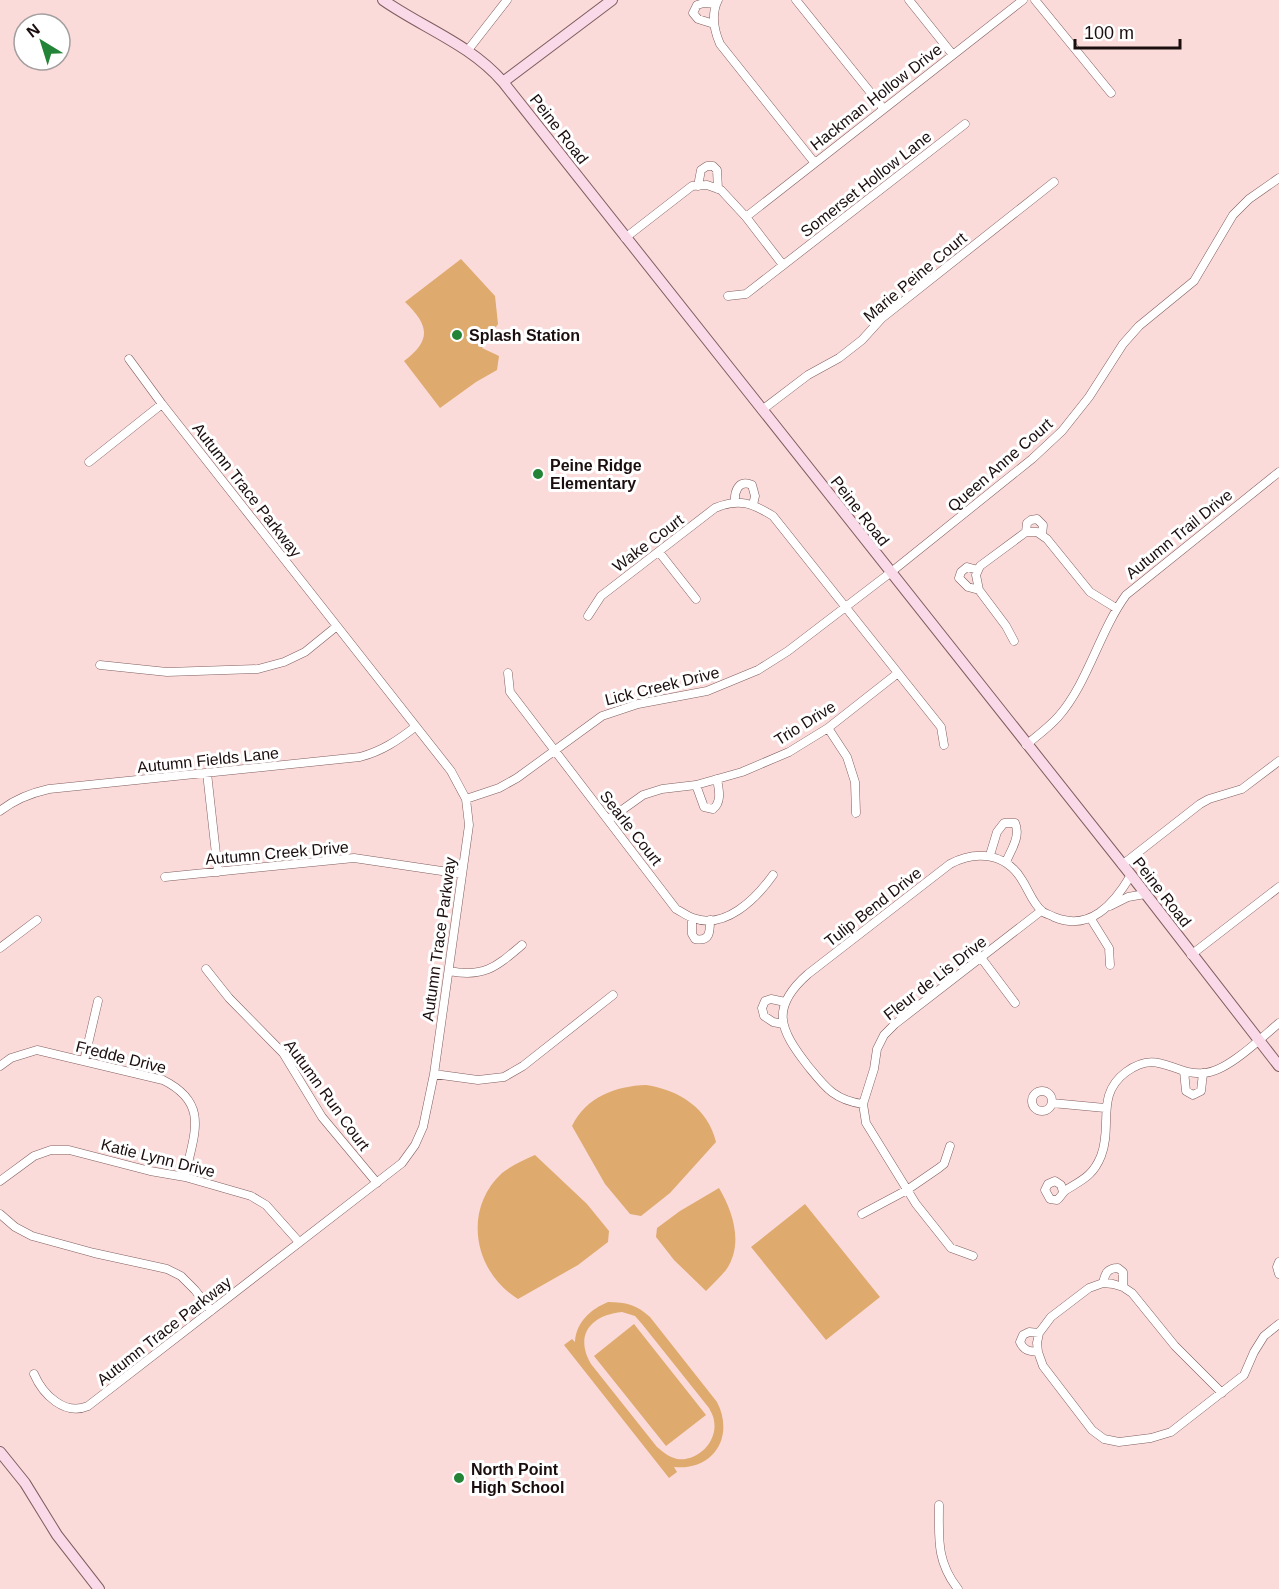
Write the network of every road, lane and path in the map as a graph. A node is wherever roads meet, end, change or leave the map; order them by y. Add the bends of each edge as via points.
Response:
1 (383, 0) edge
2 (507, 0) edge
3 (612, 0) edge
4 (796, 0) edge
5 (909, 0) edge
6 (1023, 0) edge
7 (1035, 0) edge
8 (717, 2) edge
9 (714, 24) junction
10 (468, 50) junction
11 (953, 55) junction
12 (502, 82) junction
13 (1111, 93) dead end
14 (883, 108) junction
15 (964, 124) dead end
16 (814, 162) junction
17 (1279, 178) edge
18 (1054, 182) dead end
19 (698, 186) junction
20 (718, 189) junction
21 (746, 217) junction
22 (625, 238) junction
23 (783, 265) junction
24 (728, 296) dead end
25 (129, 359) dead end
26 (162, 404) junction
27 (762, 411) junction
28 (88, 462) dead end
29 (1279, 472) edge
30 (735, 503) junction
31 (753, 505) junction
32 (1026, 532) junction
33 (1042, 535) junction
34 (659, 552) junction
35 (978, 570) junction
36 (890, 573) junction
37 (979, 590) junction
38 (696, 599) dead end
39 (845, 608) junction
40 (1116, 608) junction
41 (588, 616) dead end
42 (337, 626) junction
43 (1014, 641) dead end
44 (100, 665) dead end
45 (508, 673) dead end
46 (898, 674) junction
47 (415, 727) junction
48 (828, 728) junction
49 (1026, 745) junction
50 (944, 746) dead end
51 (553, 750) junction
52 (1279, 761) edge
53 (207, 773) junction
54 (717, 779) junction
55 (696, 785) junction
56 (466, 799) junction
57 (0, 811) edge
58 (856, 813) dead end
59 (608, 820) junction
60 (990, 855) junction
61 (1006, 862) junction
62 (1122, 864) junction
63 (218, 872) junction
64 (462, 874) junction
65 (1131, 875) junction
66 (773, 876) dead end
67 (165, 877) dead end
68 (1279, 887) edge
69 (1145, 894) junction
70 (1106, 908) junction
71 (1041, 911) junction
72 (692, 918) junction
73 (1091, 919) junction
74 (37, 920) dead end
75 (710, 920) junction
76 (522, 945) dead end
77 (0, 948) edge
78 (1191, 955) junction
79 (982, 959) junction
80 (1110, 965) dead end
81 (206, 969) dead end
82 (448, 971) junction
83 (613, 995) dead end
84 (98, 1001) dead end
85 (785, 1002) junction
86 (1015, 1003) dead end
87 (1279, 1023) edge
88 (783, 1024) junction
89 (1258, 1040) junction
90 (84, 1061) junction
91 (0, 1066) edge
92 (1279, 1066) edge
93 (1184, 1071) junction
94 (1203, 1073) junction
95 (434, 1074) junction
96 (1052, 1103) dead end
97 (863, 1104) junction
98 (1105, 1108) junction
99 (950, 1146) dead end
100 (185, 1177) junction
101 (0, 1181) edge
102 (377, 1184) junction
103 (907, 1190) junction
104 (1064, 1191) dead end
105 (0, 1214) edge
106 (862, 1214) dead end
107 (299, 1242) junction
108 (972, 1256) dead end
109 (1279, 1262) edge
110 (1279, 1274) edge
111 (1103, 1283) junction
112 (1123, 1287) junction
113 (211, 1311) junction
114 (1279, 1324) edge
115 (1039, 1333) junction
116 (1038, 1352) junction
117 (34, 1374) dead end
118 (1222, 1393) junction
119 (0, 1452) edge
120 (939, 1505) dead end
121 (99, 1589) edge
122 (958, 1589) edge

1 - 10 street, Peine Road
2 - 10 street
3 - 12 street
4 - 14 street
5 - 11 street
6 - 11 street, Hackman Hollow Drive
7 - 13 street
8 - 9 street
8 - 9 street via 697,5 693,13
9 - 16 street via 720,44
10 - 12 street, Peine Road
11 - 14 street, Hackman Hollow Drive
12 - 22 street, Peine Road
14 - 16 street, Hackman Hollow Drive
15 - 23 street, Somerset Hollow Lane
16 - 21 street, Hackman Hollow Drive
17 - 36 street, Queen Anne Court via 1233,215 1194,281 1123,344 1062,430 1032,459
18 - 27 street, Marie Peine Court via 882,318 862,340
19 - 20 street
19 - 20 street via 700,170 713,165
19 - 22 street via 692,186
20 - 21 street
21 - 23 street
22 - 27 street, Peine Road
23 - 24 street, Somerset Hollow Lane via 746,294
25 - 26 street, Autumn Trace Parkway
26 - 28 street
26 - 42 street, Autumn Trace Parkway
27 - 36 street, Peine Road
29 - 40 street, Autumn Trail Drive via 1138,584
30 - 31 street, Wake Court
30 - 31 street via 737,488 747,483 754,490
30 - 34 street, Wake Court via 716,508
31 - 39 street, Wake Court via 773,516
32 - 33 street
32 - 33 street via 1027,523 1037,519 1043,525
32 - 35 street
33 - 40 street via 1090,592
34 - 38 street
34 - 41 street, Wake Court via 601,596
35 - 37 street
35 - 37 street via 967,567 959,578 968,587
36 - 39 street, Lick Creek Drive
36 - 49 street, Peine Road
37 - 43 street
39 - 46 street, Wake Court
39 - 51 street, Lick Creek Drive via 788,651 747,675 707,691 638,704 602,716
40 - 49 street, Autumn Trail Drive via 1073,696 1058,717
42 - 44 street via 305,652 258,669 167,672
42 - 47 street, Autumn Trace Parkway
45 - 51 street, Searle Court via 510,692
46 - 48 street, Trio Drive
46 - 50 street, Wake Court via 941,727
47 - 53 street, Autumn Fields Lane via 393,744 360,757
47 - 56 street, Autumn Trace Parkway via 451,771
48 - 54 street, Trio Drive via 789,752
48 - 58 street via 847,757 855,782
49 - 62 street, Peine Road
51 - 56 street, Lick Creek Drive via 517,778
51 - 59 street, Searle Court
52 - 62 street via 1242,789 1200,804
53 - 57 street, Autumn Fields Lane via 49,789 30,794
53 - 63 street
54 - 55 street, Trio Drive
54 - 55 street via 720,795 713,809 704,807
55 - 59 street, Trio Drive via 643,795
56 - 64 street, Autumn Trace Parkway via 469,825
59 - 72 street, Searle Court via 676,909
60 - 61 street
60 - 61 street via 1004,823 1015,823 1017,833
60 - 85 street, Tulip Bend Drive via 961,858 950,864 808,974 794,986
61 - 71 street via 1014,868
62 - 65 street, Peine Road
63 - 64 street, Autumn Creek Drive via 354,858
63 - 67 street, Autumn Creek Drive
64 - 82 street, Autumn Trace Parkway
65 - 69 street, Peine Road
65 - 70 street
66 - 75 street via 760,893 732,914
68 - 78 street
69 - 70 street
69 - 78 street, Peine Road
70 - 73 street
71 - 73 street via 1066,922
71 - 79 street, Fleur de Lis Drive
72 - 75 street
72 - 75 street, Searle Court via 692,934 700,940 710,935
73 - 80 street via 1109,948
74 - 77 street
76 - 82 street via 495,967 466,975
78 - 89 street, Peine Road
79 - 86 street
79 - 97 street, Fleur de Lis Drive via 884,1035
81 - 102 street, Autumn Run Court via 283,1053 322,1117
82 - 95 street, Autumn Trace Parkway
83 - 95 street via 504,1077 478,1080
84 - 90 street
85 - 88 street
85 - 88 street via 771,999 762,1008 764,1016
87 - 89 street
88 - 97 street via 789,1042 823,1085 835,1096
89 - 92 street, Peine Road
89 - 94 street via 1222,1068
90 - 91 street, Fredde Drive via 37,1050
90 - 100 street, Fredde Drive via 163,1080 184,1094 196,1121
93 - 94 street
93 - 94 street via 1186,1091 1193,1095 1202,1091
93 - 98 street via 1160,1062 1135,1067 1118,1079
95 - 102 street, Autumn Trace Parkway via 423,1127 415,1145 402,1163
96 - 98 street
97 - 103 street via 866,1123
98 - 104 street via 1107,1132 1101,1157 1088,1177
99 - 103 street via 944,1164
100 - 101 street, Katie Lynn Drive via 69,1149 34,1156
100 - 107 street, Katie Lynn Drive via 251,1196 266,1205
102 - 107 street, Autumn Trace Parkway
103 - 106 street
103 - 108 street via 951,1248
105 - 113 street via 32,1236 167,1269 181,1276
107 - 113 street, Autumn Trace Parkway
109 - 110 street
111 - 112 street
111 - 112 street via 1105,1274 1118,1268 1123,1272
111 - 115 street via 1089,1287 1058,1311
112 - 118 street
113 - 117 street, Autumn Trace Parkway via 82,1408 57,1403
114 - 118 street via 1264,1336 1244,1375
115 - 116 street
115 - 116 street via 1029,1332 1020,1342 1027,1351
116 - 118 street via 1043,1366 1092,1430 1104,1439 1119,1442 1171,1432
119 - 121 street
120 - 122 street via 941,1556

